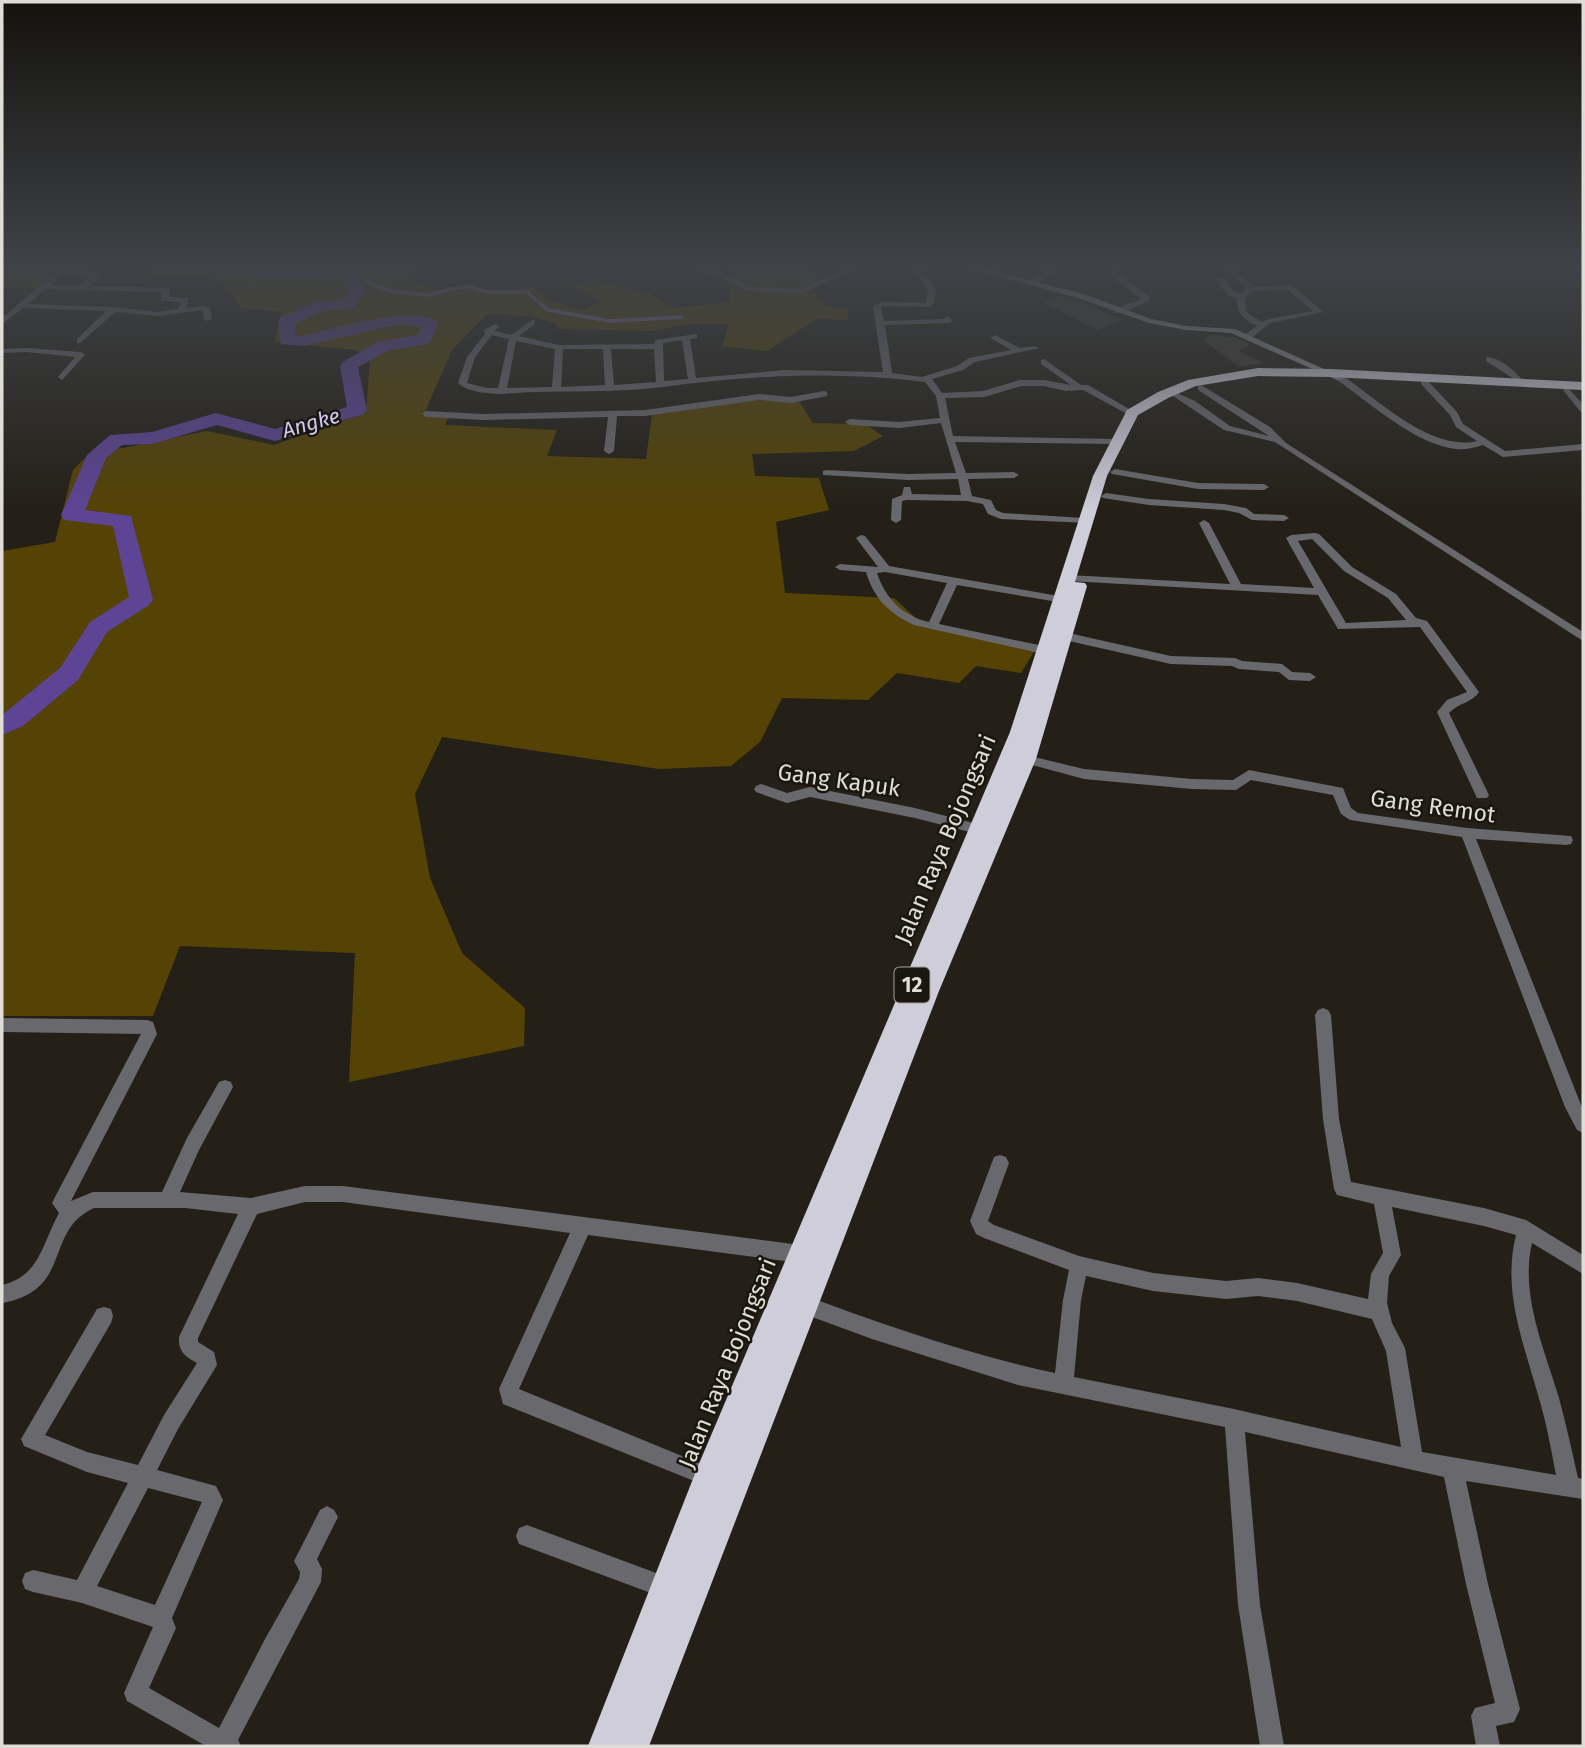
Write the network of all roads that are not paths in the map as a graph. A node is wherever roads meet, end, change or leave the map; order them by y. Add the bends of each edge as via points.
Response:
1 (477, 349) edge
2 (511, 349) edge
3 (559, 349) edge
4 (607, 349) edge
5 (658, 349) edge
6 (691, 349) edge
7 (884, 349) edge
8 (1015, 349) edge
9 (1032, 349) edge
10 (1274, 349) edge
11 (2, 351) edge
12 (1019, 351) junction
13 (1489, 359) dead end
14 (1044, 362) dead end
15 (888, 375) junction
16 (1335, 375) junction
17 (62, 377) dead end
18 (764, 377) junction
19 (692, 379) junction
20 (923, 379) junction
21 (1424, 382) junction
22 (1522, 384) junction
23 (660, 385) junction
24 (1078, 386) junction
25 (610, 388) junction
26 (1583, 388) edge
27 (502, 390) junction
28 (556, 390) junction
29 (1567, 390) junction
30 (824, 394) dead end
31 (940, 396) junction
32 (759, 397) junction
33 (1201, 399) junction
34 (1227, 405) junction
35 (1583, 409) edge
36 (613, 413) junction
37 (1132, 413) junction
38 (426, 414) dead end
39 (946, 420) junction
40 (850, 422) dead end
41 (949, 439) junction
42 (1275, 440) junction
43 (1116, 441) junction
44 (1485, 442) junction
45 (1580, 450) edge
46 (609, 451) dead end
47 (1115, 472) junction
48 (826, 473) dead end
49 (1014, 475) dead end
50 (908, 477) junction
51 (963, 478) junction
52 (1264, 487) dead end
53 (1106, 496) junction
54 (907, 497) junction
55 (967, 498) junction
56 (1284, 518) dead end
57 (896, 520) dead end
58 (1084, 521) junction
59 (1204, 523) dead end
60 (861, 538) dead end
61 (840, 567) dead end
62 (885, 569) junction
63 (871, 570) junction
64 (1075, 578) junction
65 (953, 580) junction
66 (1237, 587) junction
67 (1322, 592) junction
68 (1067, 601) junction
69 (1423, 623) junction
70 (933, 626) junction
71 (1064, 636) junction
72 (1583, 636) edge
73 (1044, 650) junction
74 (1310, 677) dead end
75 (1026, 759) junction
76 (761, 789) dead end
77 (1482, 795) dead end
78 (985, 831) junction
79 (1467, 834) junction
80 (1566, 840) dead end
81 (1323, 1015) dead end
82 (2, 1025) edge
83 (225, 1087) dead end
84 (1583, 1125) edge
85 (1000, 1163) dead end
86 (1382, 1199) junction
87 (167, 1200) junction
88 (251, 1207) junction
89 (68, 1211) junction
90 (583, 1225) junction
91 (1527, 1229) junction
92 (811, 1256) junction
93 (1079, 1265) junction
94 (1583, 1265) edge
95 (2, 1294) edge
96 (803, 1304) junction
97 (1378, 1311) junction
98 (104, 1316) dead end
99 (1064, 1384) junction
100 (1234, 1419) junction
101 (1413, 1460) junction
102 (1453, 1469) junction
103 (145, 1475) junction
104 (709, 1477) junction
105 (1576, 1487) edge
106 (327, 1517) dead end
107 (527, 1536) dead end
108 (33, 1581) dead end
109 (667, 1588) junction
110 (82, 1592) junction
111 (161, 1618) junction
112 (226, 1745) edge
113 (606, 1746) edge
114 (631, 1746) edge
115 (1272, 1746) edge
116 (1488, 1746) edge

1 - 27 street via 462,383
2 - 27 street
3 - 28 street
4 - 25 street
5 - 23 street
6 - 19 street
7 - 15 street
8 - 12 street
9 - 12 street
10 - 16 main road
11 - 17 street via 81,355
12 - 20 street via 972,360
13 - 22 street
14 - 24 street
15 - 18 street via 794,373
15 - 20 street
16 - 21 highway, Jalan Raya Bojongsari / 12
16 - 22 highway, Jalan Raya Bojongsari / 12
16 - 33 highway, Jalan Raya Bojongsari / 12 via 1259,377
16 - 37 highway, Jalan Raya Bojongsari / 12 via 1258,372 1221,377 1163,395
16 - 44 street via 1445,444 1461,447
18 - 19 street
18 - 32 street
19 - 23 street
20 - 31 street
21 - 29 highway, Jalan Raya Bojongsari / 12
21 - 44 street via 1460,425
22 - 26 highway, Jalan Raya Bojongsari / 12
23 - 25 street
24 - 31 street via 1020,383 984,394
24 - 37 street via 1091,388
25 - 28 street
26 - 29 highway, Jalan Raya Bojongsari / 12
27 - 28 street
29 - 35 street
30 - 32 street via 791,400
31 - 39 street
32 - 36 street via 679,410
33 - 34 street
33 - 34 street
33 - 42 street via 1227,428
33 - 47 highway, Jalan Raya Bojongsari / 12 via 1177,396 1157,408 1137,426
34 - 42 street via 1267,429
36 - 38 street
36 - 46 street
37 - 43 highway, Jalan Raya Bojongsari / 12
39 - 40 street via 900,425
39 - 41 street
41 - 43 street
41 - 51 street
42 - 72 street
43 - 58 highway, Jalan Raya Bojongsari / 12
44 - 45 street via 1503,454
47 - 52 street via 1198,486
47 - 53 highway, Jalan Raya Bojongsari / 12
48 - 50 street
49 - 51 street
50 - 51 street
50 - 54 street
51 - 55 street
53 - 56 street via 1224,506 1252,517
53 - 64 highway, Jalan Raya Bojongsari / 12
54 - 55 street
54 - 57 street via 897,499
55 - 58 street via 987,502 992,512 1001,516
58 - 64 highway, Jalan Raya Bojongsari / 12
59 - 66 street
60 - 62 street
61 - 63 street
62 - 63 street
62 - 65 street
63 - 70 street via 877,592 889,605
64 - 66 street
64 - 68 highway, Jalan Raya Bojongsari / 12
65 - 68 street
65 - 70 street
66 - 67 street
67 - 69 street via 1342,628
67 - 69 street via 1292,537 1315,536 1360,578 1392,596 1412,621
68 - 71 highway, Jalan Raya Bojongsari / 12
68 - 73 highway, Jalan Raya Bojongsari / 12
69 - 77 street via 1473,692 1443,712
70 - 73 street
71 - 74 street via 1171,660 1231,662
71 - 75 highway, Jalan Raya Bojongsari / 12
73 - 78 highway, Jalan Raya Bojongsari / 12
75 - 78 highway, Jalan Raya Bojongsari / 12
75 - 79 street, Gang Remot via 1108,777 1236,785 1249,775 1338,791 1346,811 1355,817
76 - 78 street, Gang Kapuk via 787,798 810,792
78 - 92 highway, Jalan Raya Bojongsari / 12
79 - 80 street, Gang Remot
79 - 84 street
81 - 86 street via 1340,1184 1343,1189
82 - 89 street via 147,1027 149,1034 61,1203
83 - 87 street
85 - 93 street via 979,1221 982,1228
86 - 91 street
86 - 97 street via 1392,1255 1379,1276
87 - 88 street
87 - 89 street via 93,1200
88 - 90 street via 305,1194 343,1194
88 - 103 street via 189,1337 191,1350 204,1356 207,1365
89 - 95 street via 41,1272 26,1289
90 - 92 street
90 - 104 street via 509,1389 510,1397
91 - 94 street
91 - 105 street via 1519,1253 1526,1325
92 - 96 highway, Jalan Raya Bojongsari / 12
92 - 104 highway, Jalan Raya Bojongsari / 12
93 - 97 street via 1153,1282 1297,1292
93 - 99 street
96 - 99 street via 970,1362
96 - 114 highway, Jalan Raya Bojongsari / 12
97 - 101 street via 1395,1348
98 - 103 street via 31,1439 87,1461
99 - 100 street
100 - 101 street
100 - 115 street via 1248,1605
101 - 102 street
102 - 105 street
102 - 116 street via 1508,1709 1506,1714 1483,1716
103 - 110 street
103 - 111 street via 209,1493 213,1500
104 - 109 highway, Jalan Raya Bojongsari / 12
106 - 112 street via 305,1561 311,1569 310,1582 272,1647
107 - 109 street
108 - 110 street
109 - 113 highway, Jalan Raya Bojongsari / 12
110 - 111 street
111 - 112 street via 165,1629 135,1693

